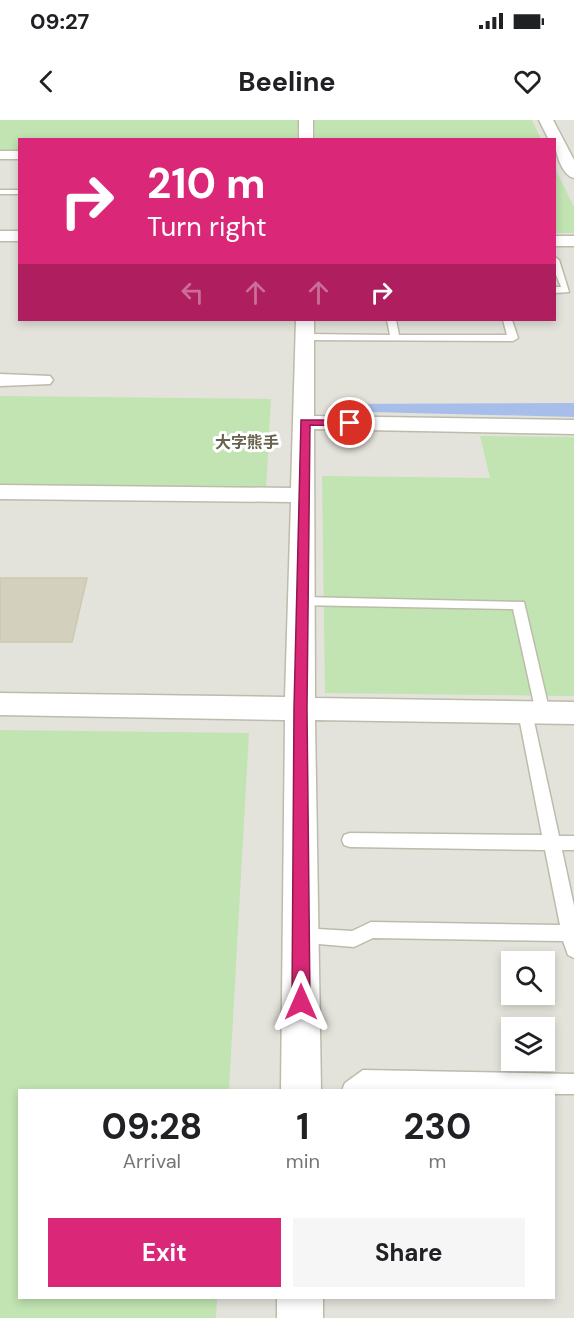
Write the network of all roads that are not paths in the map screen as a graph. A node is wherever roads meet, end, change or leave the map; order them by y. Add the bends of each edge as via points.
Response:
1 (306, 120) edge
2 (546, 120) edge
3 (306, 138) edge
4 (555, 138) edge
5 (556, 139) edge
6 (0, 155) edge
7 (18, 155) edge
8 (574, 174) edge
9 (0, 192) edge
10 (18, 192) edge
11 (0, 236) edge
12 (18, 236) edge
13 (556, 241) edge
14 (574, 241) edge
15 (556, 264) edge
16 (556, 290) edge
17 (392, 321) edge
18 (508, 321) edge
19 (304, 328) edge
20 (395, 338) junction
21 (0, 380) edge
22 (43, 380) dead end
23 (305, 422) junction
24 (574, 427) edge
25 (0, 492) edge
26 (302, 495) junction
27 (301, 602) junction
28 (0, 704) edge
29 (300, 708) junction
30 (534, 712) junction
31 (574, 713) edge
32 (350, 840) dead end
33 (552, 843) junction
34 (574, 843) edge
35 (301, 936) junction
36 (572, 941) edge
37 (574, 1084) edge
38 (301, 1089) edge
39 (353, 1089) edge
40 (300, 1299) edge
41 (300, 1318) edge

1 - 3 street
2 - 4 street
5 - 8 street
6 - 7 street
9 - 10 lane
11 - 12 street
13 - 14 street
15 - 16 lane via 566,290
17 - 20 lane
18 - 20 lane via 513,338
19 - 20 lane
19 - 23 street
21 - 22 street
23 - 24 street
23 - 26 street
25 - 26 street
26 - 27 street
27 - 29 street
27 - 30 lane via 519,605
28 - 29 street
29 - 30 street
29 - 35 street
30 - 31 street
30 - 33 lane
32 - 33 lane
33 - 34 lane
33 - 36 lane
35 - 36 lane via 354,939 371,930
35 - 38 street
37 - 39 lane via 363,1080
40 - 41 street

